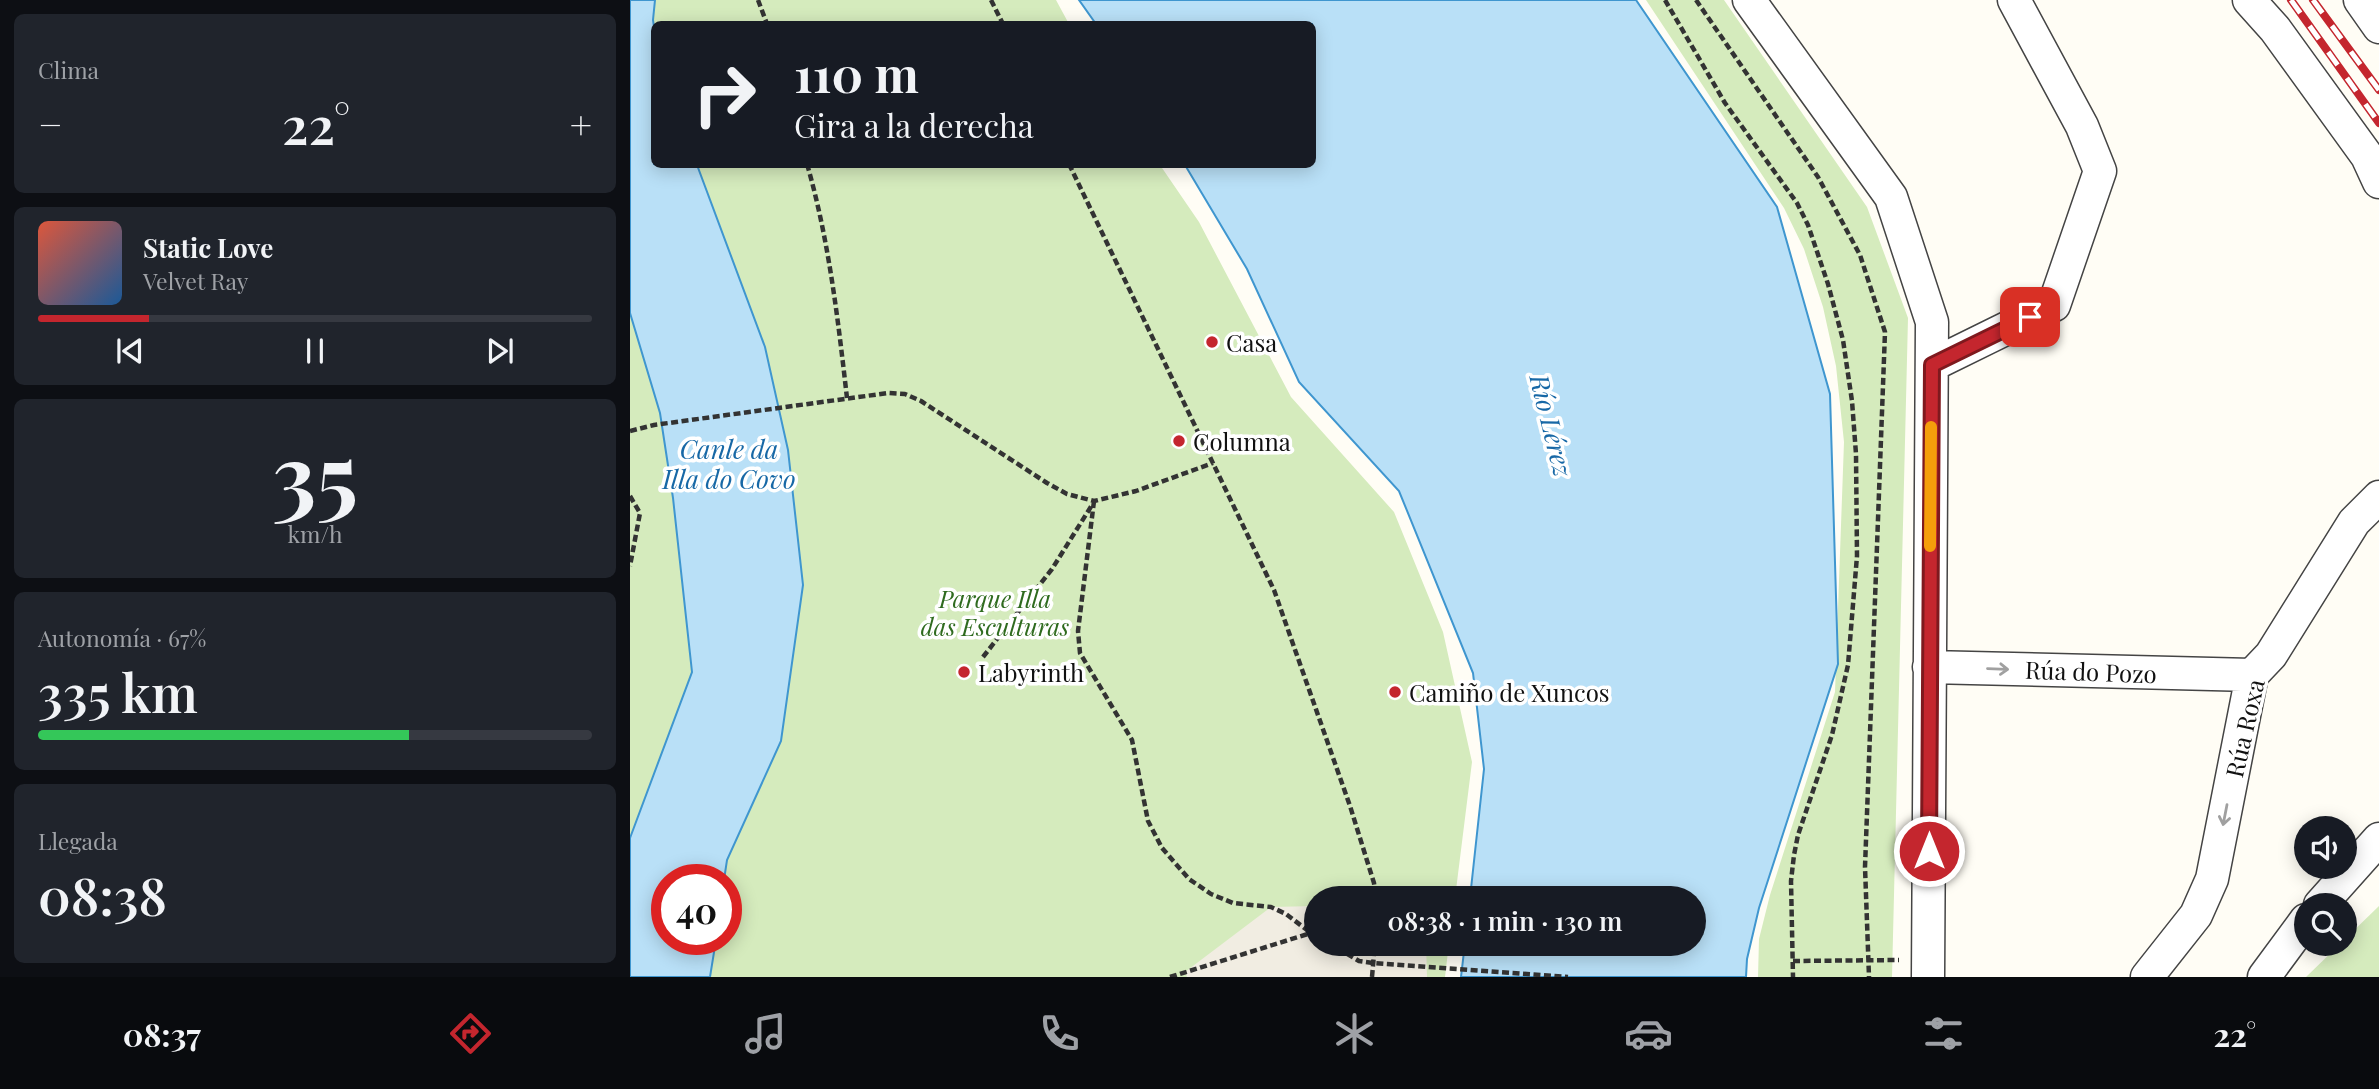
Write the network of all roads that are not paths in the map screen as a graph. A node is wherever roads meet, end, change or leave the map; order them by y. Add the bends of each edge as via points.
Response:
1 (1749, 0) edge
2 (2014, 0) edge
3 (2249, 0) edge
4 (2360, 0) edge
5 (2379, 27) edge
6 (2379, 182) edge
7 (1932, 365) junction
8 (2379, 497) edge
9 (1929, 667) junction
10 (2252, 676) junction
11 (2379, 839) edge
12 (2331, 893) edge
13 (2294, 936) edge
14 (1928, 977) edge
15 (2147, 977) edge
16 (2264, 977) edge

1 - 7 street via 1891,197 1932,322
2 - 7 street via 2082,126 2100,171 2054,306
3 - 6 street via 2367,156
4 - 5 street
7 - 9 street
8 - 10 street, Rúa Roxa via 2354,523 2271,655
9 -> 10 street, Rúa do Pozo
9 - 14 street
10 -> 15 street, Rúa Roxa via 2212,879 2196,915
11 - 12 street
13 - 16 street

